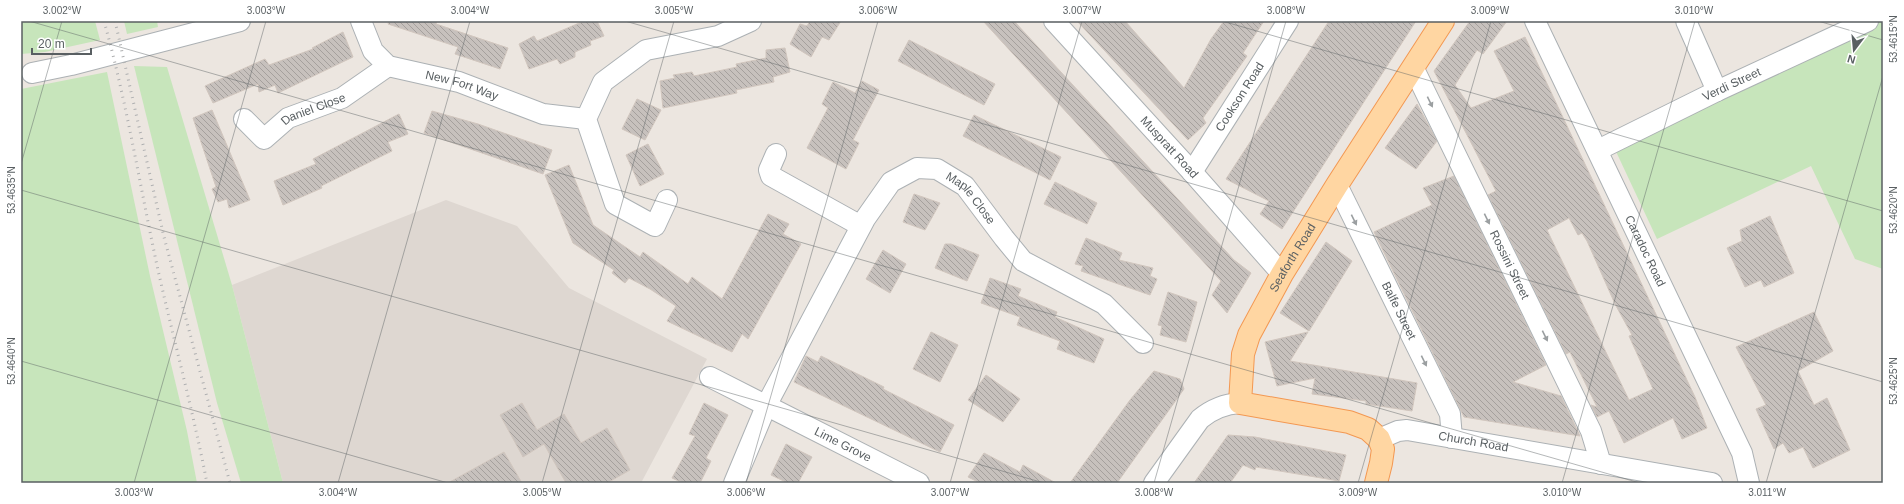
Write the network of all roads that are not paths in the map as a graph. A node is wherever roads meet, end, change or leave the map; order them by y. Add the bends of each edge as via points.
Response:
1 (240, 21) edge
2 (361, 21) edge
3 (751, 21) edge
4 (1054, 21) edge
5 (1288, 21) edge
6 (1443, 21) edge
7 (1535, 21) edge
8 (1686, 21) edge
9 (1868, 21) edge
10 (388, 66) junction
11 (1413, 67) junction
12 (32, 73) dead end
13 (1718, 91) junction
14 (244, 119) dead end
15 (586, 119) junction
16 (1598, 150) junction
17 (776, 154) dead end
18 (1192, 172) junction
19 (1337, 185) junction
20 (667, 200) dead end
21 (861, 226) junction
22 (1282, 274) junction
23 (1143, 343) dead end
24 (710, 377) dead end
25 (1240, 403) junction
26 (766, 404) junction
27 (1452, 438) junction
28 (1379, 439) junction
29 (1601, 464) junction
30 (734, 483) edge
31 (919, 483) edge
32 (1154, 483) edge
33 (1376, 483) edge
34 (1712, 483) edge
35 (1749, 483) edge

1 - 12 street
2 - 10 street via 373,51
3 - 15 street via 718,36 646,50 603,82
4 - 18 street, Muspratt Road
5 - 18 street, Cookson Road
6 - 11 main road, Seaforth Road
7 - 16 street, Caradoc Road
8 - 13 street
9 - 13 street, Verdi Street
10 - 14 street, Daniel Close via 342,98 288,118 264,139
10 - 15 street, New Fort Way via 459,82 543,114
11 - 19 main road, Seaforth Road
11 -> 29 street, Rossini Street via 1591,431
13 - 16 street, Verdi Street
15 - 20 street via 615,204 655,226
16 - 35 street, Caradoc Road via 1742,453
17 - 21 street via 768,170 771,176
18 - 22 street, Muspratt Road
19 - 22 main road, Seaforth Road
19 -> 27 street, Balfe Street via 1450,414
21 - 23 street, Maple Close via 891,182 917,168 937,169 965,186 1024,261 1104,304
21 - 26 street, Maple Close
22 - 25 main road, Seaforth Road via 1245,344
24 - 26 street, Lime Grove
25 - 28 main road via 1349,422 1368,429
25 - 32 street via 1220,406 1200,419
26 - 30 street
26 - 31 street, Lime Grove
27 - 28 street, Church Road via 1407,430
27 - 29 street, Church Road
28 - 33 main road via 1383,455
29 - 34 street, Church Road

